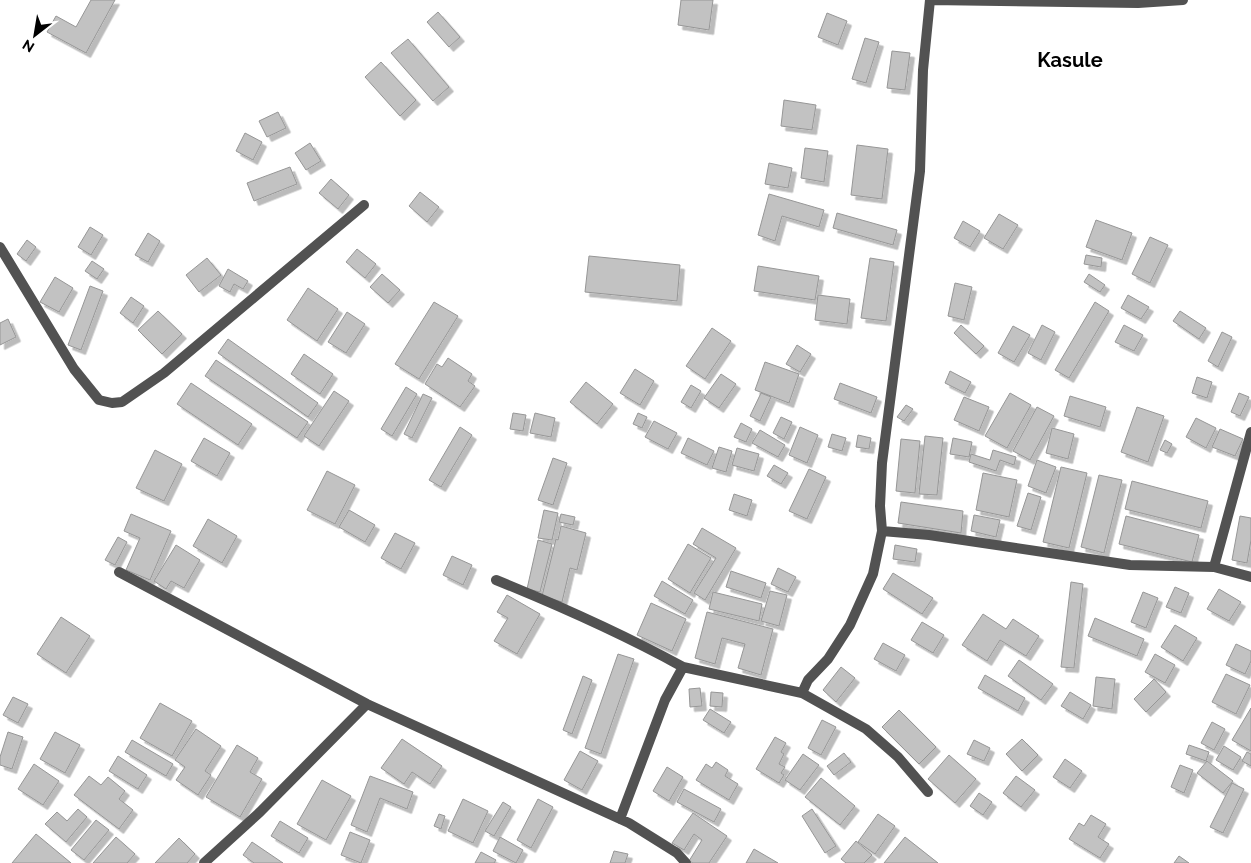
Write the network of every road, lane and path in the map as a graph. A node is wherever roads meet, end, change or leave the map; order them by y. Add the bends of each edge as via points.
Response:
1 (1183, 0) edge
2 (364, 205) dead end
3 (0, 247) edge
4 (1251, 432) edge
5 (882, 531) junction
6 (1214, 567) junction
7 (119, 572) dead end
8 (1251, 577) edge
9 (496, 580) dead end
10 (683, 667) junction
11 (802, 693) junction
12 (367, 704) junction
13 (928, 792) dead end
14 (620, 819) junction
15 (204, 863) edge
16 (686, 863) edge

1 - 5 street via 1138,3 930,0 923,70 920,170 882,463
2 - 3 street via 164,373 122,402 99,400 74,369
4 - 6 street
5 - 6 street via 1130,565
5 - 11 street via 873,574 850,625 828,659 808,680
6 - 8 street
7 - 12 street
9 - 10 street via 564,608
10 - 11 street
10 - 14 street via 665,700
11 - 13 street via 866,729 898,757
12 - 14 street
12 - 15 street via 260,812
14 - 16 street via 677,853

